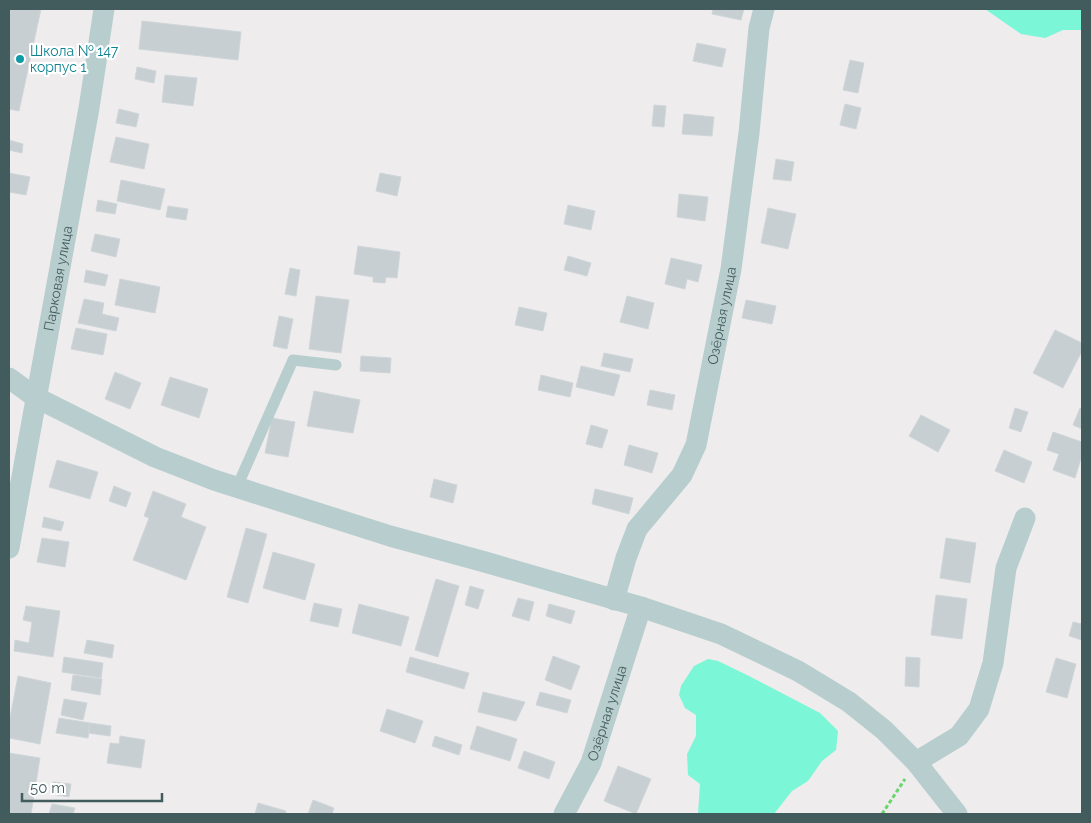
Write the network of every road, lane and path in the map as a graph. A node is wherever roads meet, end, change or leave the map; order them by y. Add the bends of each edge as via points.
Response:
1 (104, 9) edge
2 (764, 9) edge
3 (336, 365) dead end
4 (9, 378) edge
5 (36, 397) junction
6 (237, 486) junction
7 (1025, 518) dead end
8 (9, 548) edge
9 (614, 600) junction
10 (641, 607) junction
11 (916, 762) junction
12 (564, 814) edge
13 (882, 814) edge
14 (957, 814) edge

1 - 5 street, Парковая улица
2 - 9 street, Озёрная улица via 759,28 731,269 696,445 682,475 637,529
3 - 6 lane via 293,360
4 - 5 street
5 - 6 street via 155,457
5 - 8 street, Парковая улица
6 - 9 street via 390,536
7 - 11 street via 1006,568 993,663 979,709 959,736
9 - 10 street
10 - 11 street via 721,634 798,671 849,702
10 - 12 street, Озёрная улица via 591,763
11 - 13 path
11 - 14 street

